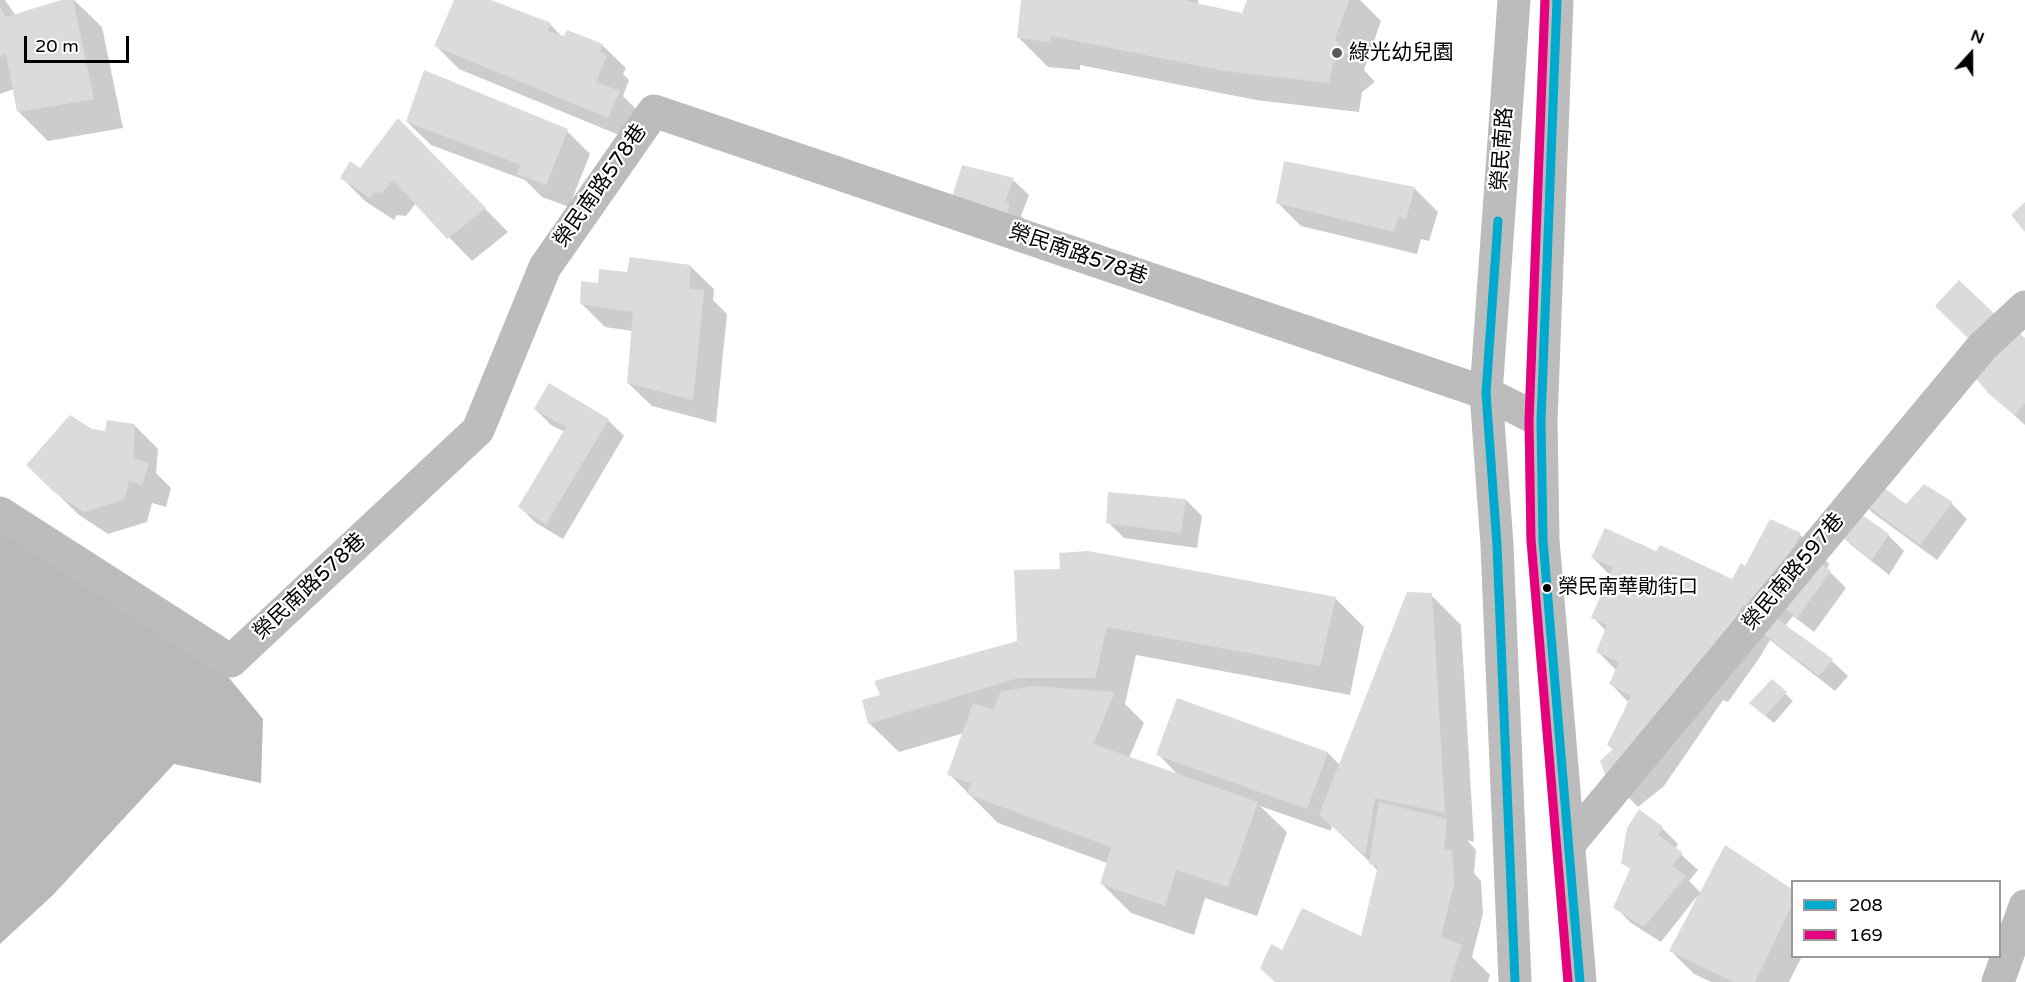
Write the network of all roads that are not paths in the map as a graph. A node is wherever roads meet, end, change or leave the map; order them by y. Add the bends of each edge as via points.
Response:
1 (1514, 0) edge
2 (1557, 0) edge
3 (2025, 307) edge
4 (1486, 393) junction
5 (1541, 421) junction
6 (0, 513) edge
7 (1570, 843) junction
8 (2025, 906) edge
9 (1515, 982) edge
10 (1580, 982) edge
11 (1998, 982) edge

1 - 4 street, 榮民南路
2 - 5 street
3 - 7 street, 榮民南路597巷 via 1982,347
4 - 5 street, 榮民南路578巷
4 - 6 street, 榮民南路578巷 via 654,111 545,267 478,430 231,661
4 - 9 street, 榮民南路
5 - 7 street via 1542,540
7 - 10 street
8 - 11 street

